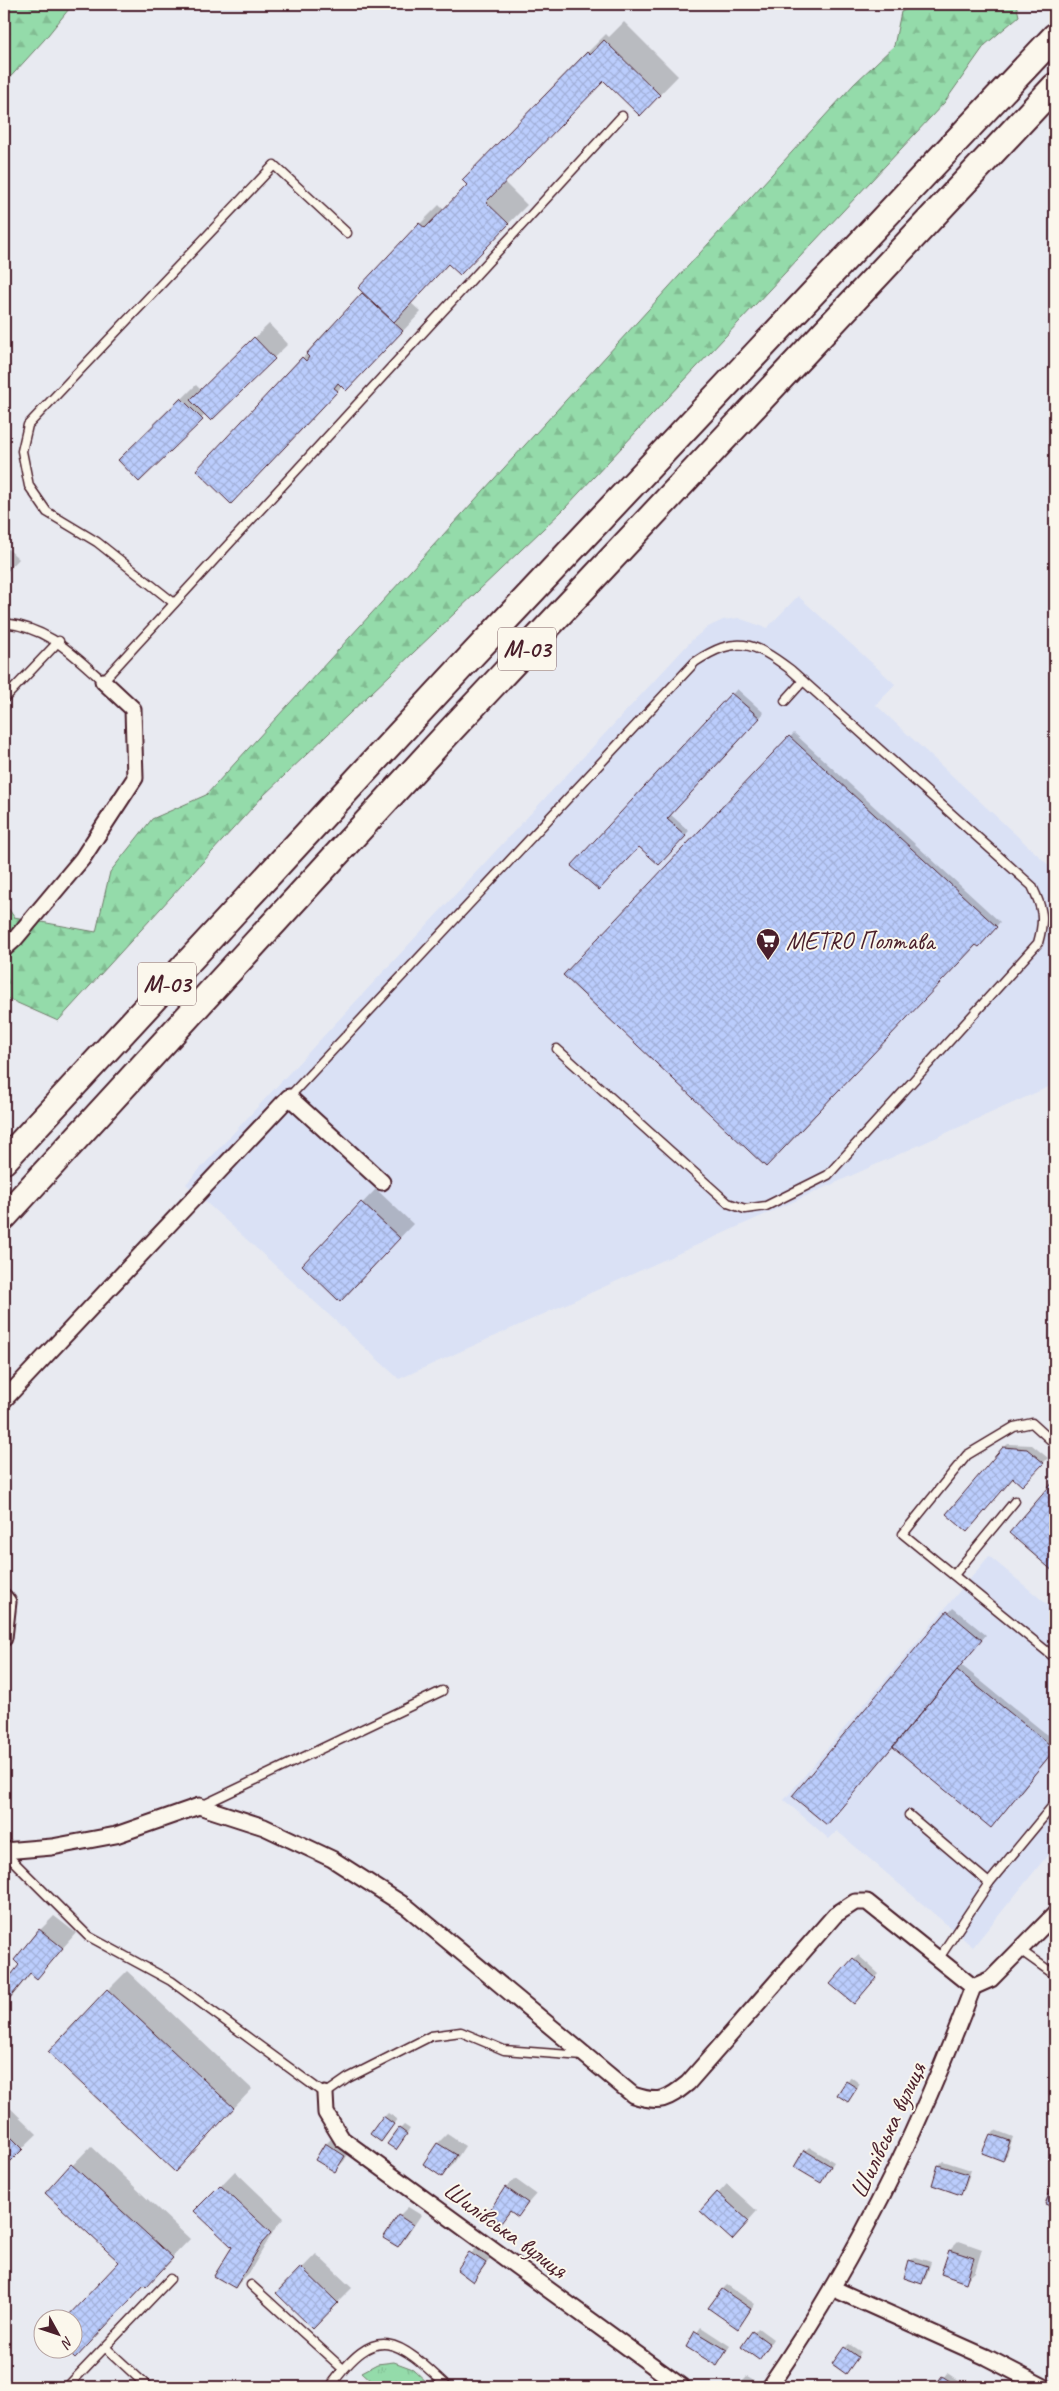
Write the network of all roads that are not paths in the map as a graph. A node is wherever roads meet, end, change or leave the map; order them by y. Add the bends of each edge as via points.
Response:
1 (1055, 36) edge
2 (1055, 86) edge
3 (622, 116) dead end
4 (347, 233) dead end
5 (174, 603) junction
6 (4, 623) edge
7 (59, 641) junction
8 (103, 681) junction
9 (803, 681) junction
10 (4, 699) edge
11 (785, 700) dead end
12 (4, 949) edge
13 (557, 1049) dead end
14 (289, 1097) junction
15 (4, 1161) edge
16 (382, 1182) dead end
17 (4, 1217) edge
18 (4, 1400) edge
19 (1055, 1444) edge
20 (1015, 1501) dead end
21 (954, 1575) junction
22 (4, 1597) edge
23 (4, 1638) edge
24 (1055, 1658) edge
25 (442, 1691) dead end
26 (1055, 1803) edge
27 (199, 1806) junction
28 (909, 1815) dead end
29 (4, 1852) edge
30 (989, 1883) junction
31 (1055, 1914) edge
32 (1020, 1950) junction
33 (939, 1958) junction
34 (1055, 1975) edge
35 (973, 1987) junction
36 (588, 2056) junction
37 (325, 2094) junction
38 (170, 2279) dead end
39 (251, 2285) dead end
40 (832, 2288) junction
41 (105, 2347) junction
42 (343, 2370) junction
43 (67, 2387) edge
44 (148, 2387) edge
45 (330, 2387) edge
46 (448, 2387) edge
47 (682, 2387) edge
48 (770, 2387) edge
49 (1044, 2387) edge

1 - 15 highway, М-03 via 458,671
2 - 17 highway, М-03 via 450,731
3 - 5 lane
4 - 5 lane via 274,165 28,425 22,451 29,486 47,512 97,542
5 - 8 lane
6 - 7 lane via 20,624
7 - 8 lane
7 - 10 lane
8 - 12 street via 133,708 135,778 82,859
9 - 11 lane
9 - 13 lane via 1032,886 1042,906 1044,925 1038,943 828,1175 754,1209 728,1203
9 - 14 lane via 772,656 735,644 715,648 695,662
14 - 16 street
14 - 18 street
19 - 21 lane via 1032,1423 1014,1427 974,1450 903,1534
20 - 21 lane
21 - 24 lane
22 - 23 street via 8,1602
25 - 27 lane
26 - 30 lane
27 - 29 street via 116,1835
27 - 36 street via 264,1827 339,1863 407,1907
28 - 30 lane
29 - 37 lane via 88,1936 171,1981
30 - 33 lane
31 - 32 street
32 - 34 lane
32 - 35 street via 992,1979
33 - 35 street
33 - 36 street via 867,1902 855,1902 835,1915 688,2083 669,2098 649,2100 633,2095
35 - 40 street, Шилівська вулиця via 918,2121 868,2227
36 - 37 lane via 504,2050 461,2032 431,2036 348,2078
37 - 47 street, Шилівська вулиця via 326,2113 342,2139
38 - 41 lane
39 - 42 lane
40 - 48 street, Шилівська вулиця
40 - 49 street via 986,2357
41 - 43 lane
41 - 44 lane
42 - 45 lane
42 - 46 lane via 352,2358 372,2345 396,2346 419,2360

